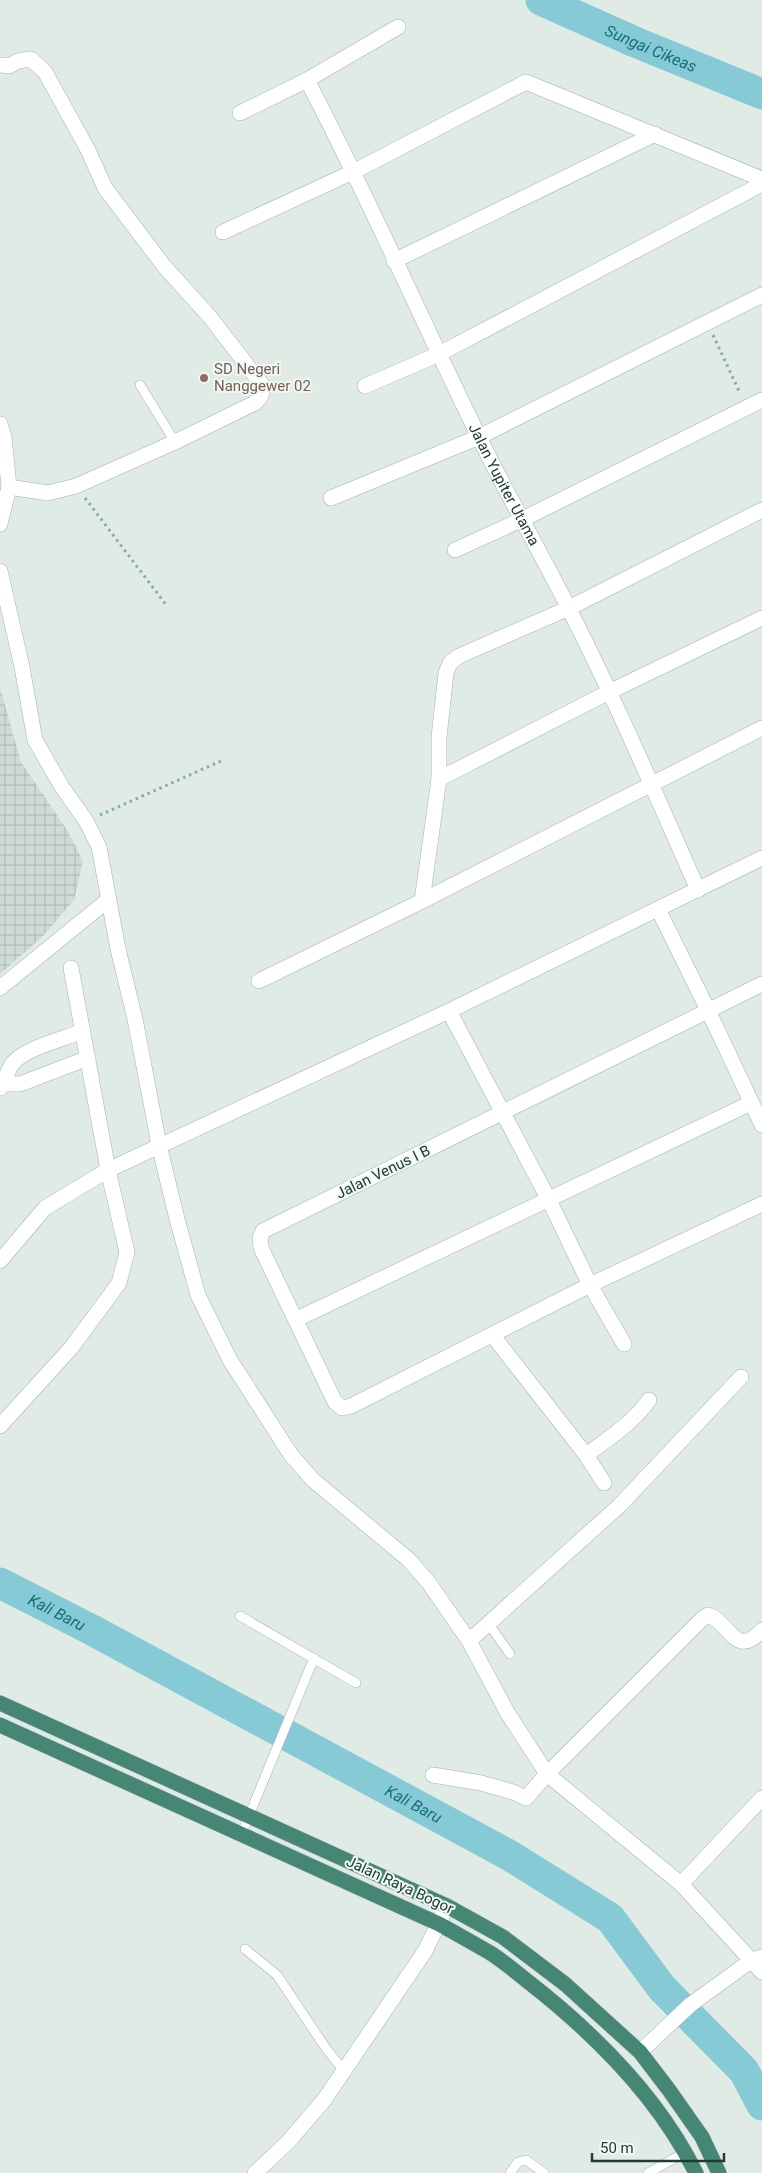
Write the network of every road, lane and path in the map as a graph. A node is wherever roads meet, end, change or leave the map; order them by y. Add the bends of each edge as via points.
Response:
1 (398, 27) dead end
2 (0, 65) edge
3 (307, 80) junction
4 (240, 113) dead end
5 (654, 134) junction
6 (354, 171) junction
7 (762, 180) edge
8 (762, 184) edge
9 (223, 232) dead end
10 (394, 261) junction
11 (762, 295) edge
12 (708, 324) junction
13 (439, 354) junction
14 (140, 385) dead end
15 (364, 386) dead end
16 (762, 400) edge
17 (744, 408) junction
18 (0, 424) edge
19 (479, 437) junction
20 (175, 442) junction
21 (76, 486) junction
22 (8, 487) junction
23 (331, 498) dead end
24 (762, 510) edge
25 (523, 520) junction
26 (0, 524) edge
27 (455, 550) dead end
28 (0, 571) edge
29 (167, 606) dead end
30 (569, 608) junction
31 (762, 618) edge
32 (609, 692) junction
33 (762, 728) edge
34 (221, 761) dead end
35 (439, 779) junction
36 (650, 784) junction
37 (86, 821) junction
38 (762, 858) edge
39 (698, 890) junction
40 (108, 900) junction
41 (422, 901) junction
42 (658, 908) junction
43 (71, 968) dead end
44 (259, 981) dead end
45 (762, 984) edge
46 (0, 988) edge
47 (708, 1010) junction
48 (449, 1011) junction
49 (83, 1031) junction
50 (88, 1058) junction
51 (2, 1086) edge
52 (751, 1103) junction
53 (504, 1113) junction
54 (762, 1125) edge
55 (159, 1145) junction
56 (108, 1170) junction
57 (549, 1200) junction
58 (762, 1204) edge
59 (0, 1261) edge
60 (590, 1285) junction
61 (296, 1319) junction
62 (493, 1336) junction
63 (624, 1344) dead end
64 (741, 1377) dead end
65 (649, 1400) dead end
66 (0, 1426) edge
67 (586, 1455) junction
68 (604, 1483) dead end
69 (240, 1616) dead end
70 (488, 1623) junction
71 (762, 1630) edge
72 (469, 1641) junction
73 (510, 1654) dead end
74 (314, 1658) junction
75 (356, 1683) dead end
76 (0, 1703) edge
77 (0, 1724) edge
78 (547, 1774) junction
79 (432, 1775) dead end
80 (762, 1798) edge
81 (248, 1815) junction
82 (242, 1835) junction
83 (681, 1884) junction
84 (447, 1906) junction
85 (439, 1924) junction
86 (246, 1949) dead end
87 (757, 1958) edge
88 (762, 1972) edge
89 (640, 2052) junction
90 (344, 2071) junction
91 (686, 2152) junction
92 (255, 2173) edge
93 (510, 2173) edge
94 (544, 2173) edge
95 (648, 2173) edge
96 (696, 2173) edge
97 (719, 2173) edge

1 - 3 street
2 - 20 street via 9,66 25,58 37,63 45,72 105,188 164,266 210,317 263,386 255,403
3 - 4 street
3 - 6 street, Jalan Yupiter Utama
5 - 6 street via 526,82
5 - 7 street
5 - 10 street
6 - 9 street
6 - 10 street, Jalan Yupiter Utama
8 - 13 street
10 - 13 street, Jalan Yupiter Utama
11 - 12 street
12 - 17 path via 740,392
12 - 19 street
13 - 15 street
13 - 19 street, Jalan Yupiter Utama
14 - 20 lane
16 - 17 street
17 - 25 street
18 - 22 street
19 - 23 street
19 - 25 street, Jalan Yupiter Utama
20 - 21 street
21 - 22 street via 48,493
21 - 29 path
22 - 26 street
24 - 30 street
25 - 27 street
25 - 30 street, Jalan Yupiter Utama
28 - 37 street via 35,740
30 - 32 street, Jalan Yupiter Utama
30 - 35 street via 459,656 450,663 446,673
31 - 32 street
32 - 35 street
32 - 36 street, Jalan Yupiter Utama
33 - 36 street
34 - 37 path
35 - 41 street
36 - 39 street, Jalan Yupiter Utama
36 - 41 street
37 - 40 street via 99,848
38 - 39 street
39 - 42 street
40 - 46 street
40 - 55 street
41 - 44 street
42 - 47 street
42 - 48 street
43 - 49 street
45 - 47 street, Jalan Venus I B
47 - 52 street
47 - 53 street, Jalan Venus I B
48 - 53 street
48 - 55 street
49 - 50 street
49 - 51 street via 24,1054 7,1070
50 - 51 street via 20,1084
50 - 56 street
52 - 54 street
52 - 57 street
53 - 57 street
53 - 61 street, Jalan Venus I B via 263,1230 261,1248
55 - 56 street
55 - 72 street via 198,1295 230,1360 291,1456 313,1480 409,1560 430,1583
56 - 59 street via 46,1208
56 - 66 street via 127,1252 119,1283 70,1348
57 - 60 street
57 - 61 street
58 - 60 street
60 - 62 street
60 - 63 street
61 - 62 street via 335,1402 342,1408
62 - 67 street
64 - 70 street via 637,1489
65 - 67 street via 626,1426
67 - 68 street
69 - 74 lane
70 - 72 street
70 - 73 lane
71 - 78 street via 754,1639 742,1642 734,1638 715,1617 708,1615 702,1619
72 - 78 street via 507,1712
74 - 75 lane
74 - 81 lane
76 - 81 highway, Jalan Raya Bogor
77 - 82 highway, Jalan Raya Bogor
78 - 79 street via 523,1798 481,1783
78 - 83 street
80 - 83 street
81 - 82 lane
81 - 84 highway, Jalan Raya Bogor
82 - 85 highway, Jalan Raya Bogor
83 - 87 street
84 - 85 street
84 - 89 highway, Jalan Raya Bogor via 503,1937 565,1984
85 - 90 street via 426,1951
85 - 91 highway, Jalan Raya Bogor via 493,1955 554,2001 615,2059
86 - 90 lane via 277,1975
87 - 88 street
87 - 89 street via 690,2005
89 - 97 highway, Jalan Raya Bogor via 702,2138
90 - 92 street via 294,2135
91 - 95 lane
91 - 96 highway, Jalan Raya Bogor
93 - 94 lane via 518,2162 526,2160

